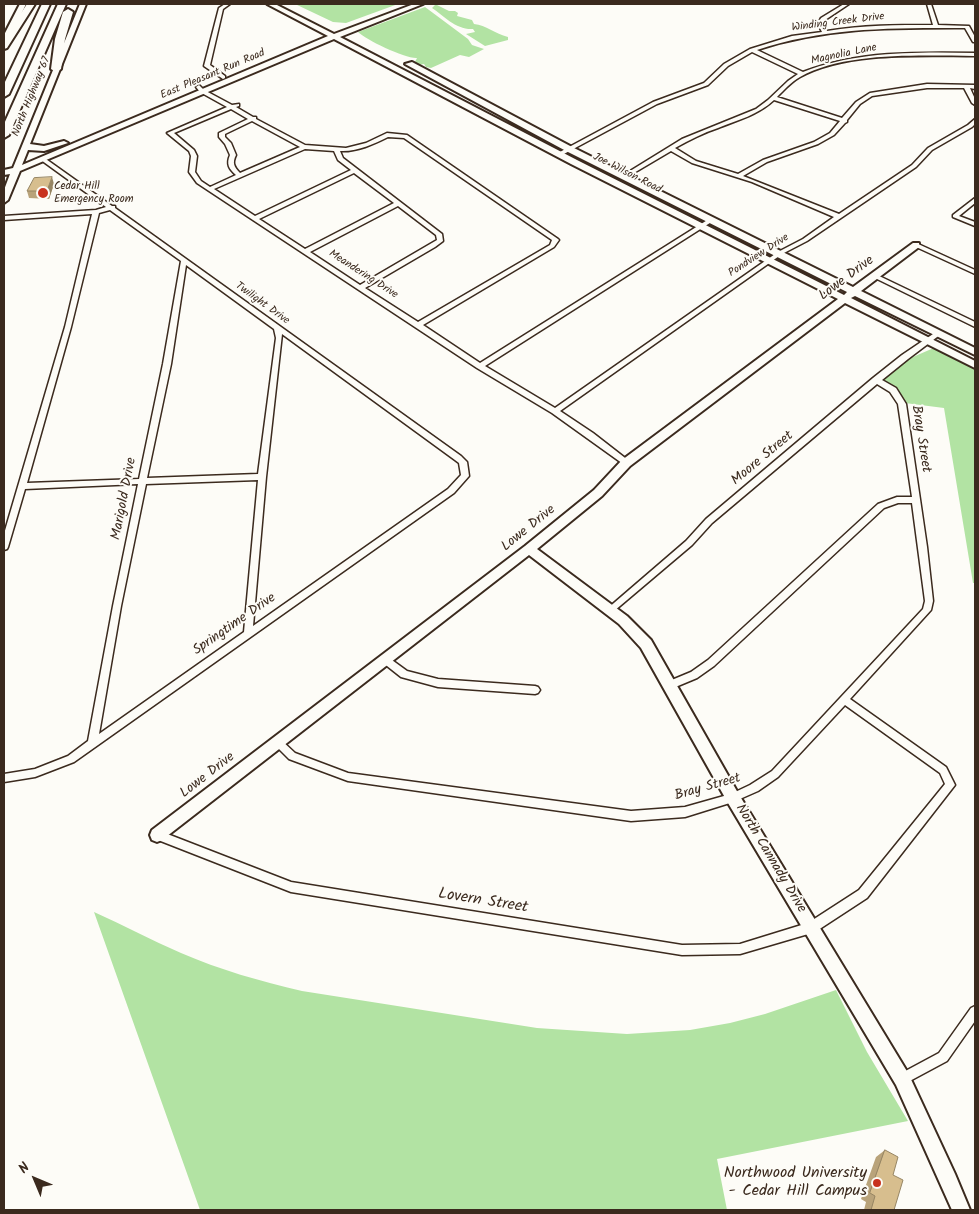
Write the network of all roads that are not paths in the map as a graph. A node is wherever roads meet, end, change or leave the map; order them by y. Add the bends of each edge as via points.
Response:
1 (23, 4) edge
2 (31, 4) edge
3 (46, 4) edge
4 (62, 4) edge
5 (70, 4) edge
6 (83, 4) edge
7 (228, 4) edge
8 (270, 4) edge
9 (288, 4) edge
10 (407, 4) edge
11 (420, 4) edge
12 (847, 4) edge
13 (929, 4) edge
14 (305, 12) dead end
15 (936, 26) junction
16 (337, 31) junction
17 (825, 32) junction
18 (358, 39) dead end
19 (975, 41) edge
20 (4, 42) edge
21 (4, 46) edge
22 (375, 47) dead end
23 (752, 50) junction
24 (975, 56) edge
25 (56, 69) junction
26 (803, 74) junction
27 (223, 77) junction
28 (966, 87) junction
29 (975, 87) edge
30 (203, 89) junction
31 (4, 94) edge
32 (774, 98) junction
33 (975, 103) edge
34 (234, 106) junction
35 (247, 114) joint
36 (254, 118) junction
37 (844, 121) junction
38 (975, 121) edge
39 (4, 135) edge
40 (67, 142) junction
41 (25, 144) junction
42 (304, 146) junction
43 (569, 149) junction
44 (337, 150) junction
45 (672, 150) junction
46 (560, 154) junction
47 (43, 159) junction
48 (16, 168) junction
49 (355, 170) junction
50 (4, 172) edge
51 (240, 175) junction
52 (625, 176) junction
53 (738, 176) junction
54 (210, 189) junction
55 (4, 200) edge
56 (975, 200) edge
57 (398, 203) junction
58 (113, 207) junction
59 (96, 212) junction
60 (837, 216) junction
61 (4, 218) edge
62 (256, 218) junction
63 (711, 220) junction
64 (975, 224) edge
65 (701, 226) junction
66 (916, 245) joint
67 (306, 251) junction
68 (780, 253) junction
69 (184, 260) junction
70 (770, 260) junction
71 (975, 272) edge
72 (875, 276) junction
73 (360, 286) junction
74 (850, 296) junction
75 (418, 325) junction
76 (975, 325) edge
77 (277, 327) junction
78 (938, 334) junction
79 (928, 342) junction
80 (975, 352) edge
81 (975, 365) edge
82 (480, 366) junction
83 (876, 380) junction
84 (555, 411) junction
85 (626, 463) junction
86 (465, 468) joint
87 (262, 477) junction
88 (142, 481) junction
89 (21, 486) junction
90 (915, 500) junction
91 (4, 547) edge
92 (529, 549) junction
93 (610, 610) junction
94 (248, 632) junction
95 (385, 660) junction
96 (670, 685) junction
97 (535, 690) dead end
98 (846, 700) junction
99 (277, 742) junction
100 (93, 743) junction
101 (4, 778) edge
102 (733, 798) junction
103 (157, 835) joint
104 (811, 928) junction
105 (975, 1012) edge
106 (902, 1080) junction
107 (961, 1210) edge

1 - 20 main road
2 - 21 highway
3 - 31 highway
4 - 39 highway
5 - 25 highway
6 - 25 main road, North Highway 67
7 - 27 street via 221,8 207,66
8 - 16 main road, Joe Wilson Road
9 - 14 main road
10 - 16 main road, East Pleasant Run Road
11 - 16 main road, East Pleasant Run Road
12 - 17 street via 823,19 820,24
13 - 15 street
15 - 17 street, Winding Creek Drive
15 - 19 street, Winding Creek Drive via 967,27
16 - 18 main road, Joe Wilson Road
16 - 27 main road, East Pleasant Run Road
16 - 30 main road, East Pleasant Run Road
16 - 46 main road, Joe Wilson Road
17 - 23 street, Winding Creek Drive
22 - 43 main road, Joe Wilson Road
23 - 26 street
23 - 43 street, Winding Creek Drive via 726,65 706,84 655,103
24 - 26 street, Magnolia Lane via 891,55 826,66
25 - 41 main road, North Highway 67
26 - 32 street, Magnolia Lane via 785,85
27 - 30 main road, East Pleasant Run Road
28 - 29 street
28 - 33 street
28 - 37 street via 927,86 870,95 858,103
30 - 34 street
30 - 40 main road, East Pleasant Run Road
30 - 47 main road, East Pleasant Run Road
32 - 37 street
32 - 45 street, Magnolia Lane via 759,109 703,131
34 - 35 street
34 - 54 street, Meandering Drive via 170,133 191,150 194,156 192,172
35 - 36 street
36 - 42 street
36 - 51 street via 222,133 233,155 231,168
37 - 53 street via 816,144 765,161
38 - 60 street, Pondview Drive
40 - 41 main road via 39,149
40 - 48 main road, East Pleasant Run Road via 25,160
41 - 48 main road, North Highway 67
42 - 44 street
42 - 51 street
43 - 46 street, Winding Creek Drive
43 - 52 main road, Joe Wilson Road
44 - 49 street via 340,158
44 - 75 street via 358,148 387,135 405,136 556,240 552,246
45 - 52 street, Magnolia Lane
45 - 53 street via 694,162
46 - 65 main road, Joe Wilson Road
47 - 48 main road, East Pleasant Run Road
47 - 58 street, Twilight Drive
48 - 50 main road, East Pleasant Run Road
48 - 55 main road, North Highway 67
49 - 57 street
49 - 62 street
51 - 54 street
52 - 63 main road, Joe Wilson Road
53 - 60 street
54 - 62 street, Meandering Drive
56 - 64 street via 955,216
57 - 67 street
57 - 73 street via 439,234 440,241
58 - 59 street
58 - 69 street, Twilight Drive
59 - 61 street
59 - 89 street via 68,327
60 - 68 street, Pondview Drive via 805,240
62 - 67 street, Meandering Drive
63 - 65 street
63 - 68 main road, Joe Wilson Road
65 - 70 main road, Joe Wilson Road
65 - 82 street
66 - 71 street
66 - 72 main road, Lowe Drive
67 - 73 street, Meandering Drive
68 - 70 street, Pondview Drive
68 - 74 main road, Joe Wilson Road
69 - 77 street, Twilight Drive
69 - 88 street, Marigold Drive via 167,364
70 - 74 main road, Joe Wilson Road
70 - 84 street, Pondview Drive
72 - 74 main road, Lowe Drive
72 - 76 street
73 - 75 street, Meandering Drive
74 - 78 main road, Joe Wilson Road
74 - 79 main road, Joe Wilson Road
74 - 85 main road, Lowe Drive
75 - 82 street, Meandering Drive
77 - 86 street, Twilight Drive via 458,458
77 - 87 street via 279,338
78 - 79 street, Moore Street
78 - 80 main road, Joe Wilson Road
79 - 81 main road, Joe Wilson Road
79 - 83 street, Moore Street
82 - 84 street, Meandering Drive
83 - 90 street, Bray Street via 892,390 902,404
83 - 93 street, Moore Street via 709,520 689,543
84 - 85 street, Meandering Drive
85 - 92 main road, Lowe Drive via 598,492
86 - 94 street, Springtime Drive via 465,476 451,490
87 - 88 street
87 - 94 street
88 - 89 street
88 - 100 street, Marigold Drive
89 - 91 street
90 - 96 street via 897,500 881,506 711,663 694,675
90 - 98 street, Bray Street via 929,601 927,610
92 - 93 main road, North Cannady Drive
92 - 95 main road, Lowe Drive
93 - 96 main road, North Cannady Drive via 635,630
94 - 100 street, Springtime Drive
95 - 97 street via 404,674 438,683
95 - 99 main road, Lowe Drive
96 - 102 main road, North Cannady Drive
98 - 102 street, Bray Street via 775,774
98 - 104 street, Lovern Street via 942,770 950,785 862,894
99 - 102 street, Bray Street via 292,756 348,777 631,816 685,812
99 - 103 main road, Lowe Drive
100 - 101 street, Springtime Drive via 71,759 35,773
102 - 104 main road, North Cannady Drive
103 - 104 street, Lovern Street via 291,887 682,950 740,949
104 - 106 main road, North Cannady Drive
105 - 106 street via 943,1057
106 - 107 main road, North Cannady Drive

